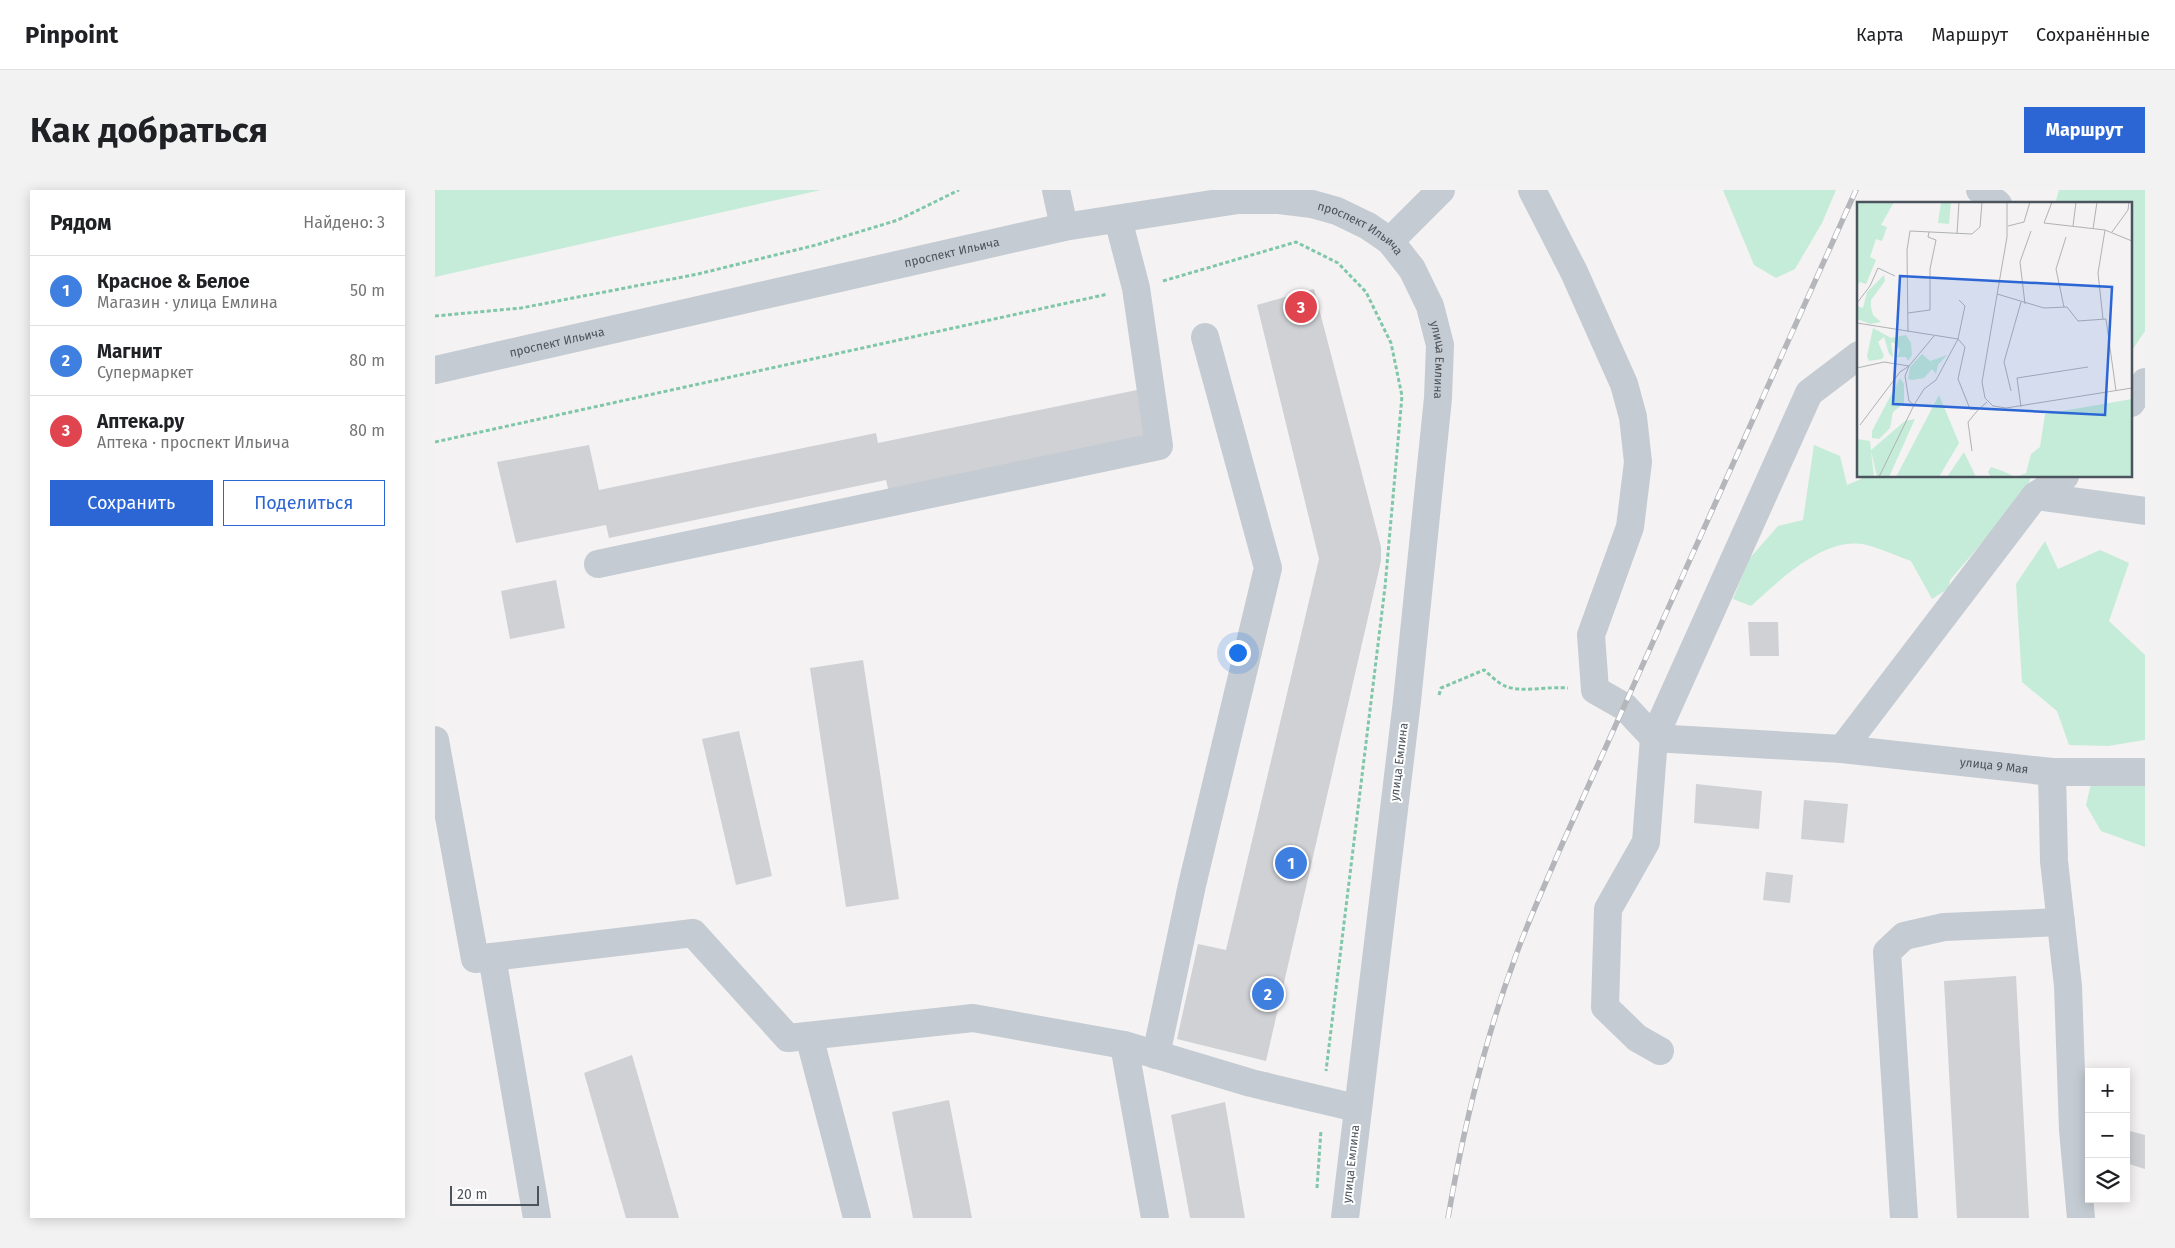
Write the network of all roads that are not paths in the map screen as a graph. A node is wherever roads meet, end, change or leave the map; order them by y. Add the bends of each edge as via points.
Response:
1 (1057, 190) edge
2 (1441, 190) edge
3 (1532, 190) edge
4 (1979, 190) edge
5 (1971, 202) edge
6 (1995, 202) edge
7 (1118, 219) junction
8 (1064, 227) junction
9 (1390, 241) junction
10 (1430, 306) joint
11 (1205, 337) dead end
12 (1857, 357) edge
13 (435, 370) edge
14 (2145, 382) edge
15 (2133, 400) edge
16 (2060, 478) edge
17 (2038, 486) edge
18 (2145, 511) edge
19 (599, 564) dead end
20 (1653, 738) junction
21 (435, 740) edge
22 (1842, 749) junction
23 (2053, 772) junction
24 (2145, 772) edge
25 (2061, 922) junction
26 (492, 957) junction
27 (809, 1036) junction
28 (1124, 1045) junction
29 (1660, 1051) dead end
30 (1156, 1055) junction
31 (1356, 1108) junction
32 (537, 1218) edge
33 (857, 1218) edge
34 (1155, 1218) edge
35 (1345, 1218) edge
36 (1904, 1218) edge
37 (2081, 1218) edge

1 - 8 street
2 - 9 street
3 - 20 street via 1625,384 1633,417 1638,462 1630,527 1591,635 1595,690 1625,706
4 - 5 street
4 - 6 street
7 - 8 street, проспект Ильича
7 - 9 street, проспект Ильича via 1237,200 1279,200 1337,211
7 - 19 street via 1137,288 1159,446
8 - 13 street, проспект Ильича
9 - 10 street, проспект Ильича via 1412,269
10 - 31 street, улица Емлина via 1440,345 1438,398 1407,701
11 - 30 street via 1268,568 1192,885
12 - 20 street via 1809,393
14 - 15 street
16 - 17 street
17 - 18 street
17 - 22 street
20 - 22 street, улица 9 Мая
20 - 29 street via 1646,842 1608,909 1605,1007 1637,1038
21 - 26 street via 475,958
22 - 23 street, улица 9 Мая
23 - 24 street, улица 9 Мая
23 - 25 street via 2054,862
25 - 36 street via 1944,927 1904,936 1887,952
25 - 37 street via 2068,986 2073,1130
26 - 27 street via 693,933 788,1038
26 - 32 street
27 - 28 street via 973,1018
27 - 33 street
28 - 30 street
28 - 34 street
30 - 31 street via 1251,1083
31 - 35 street, улица Емлина

